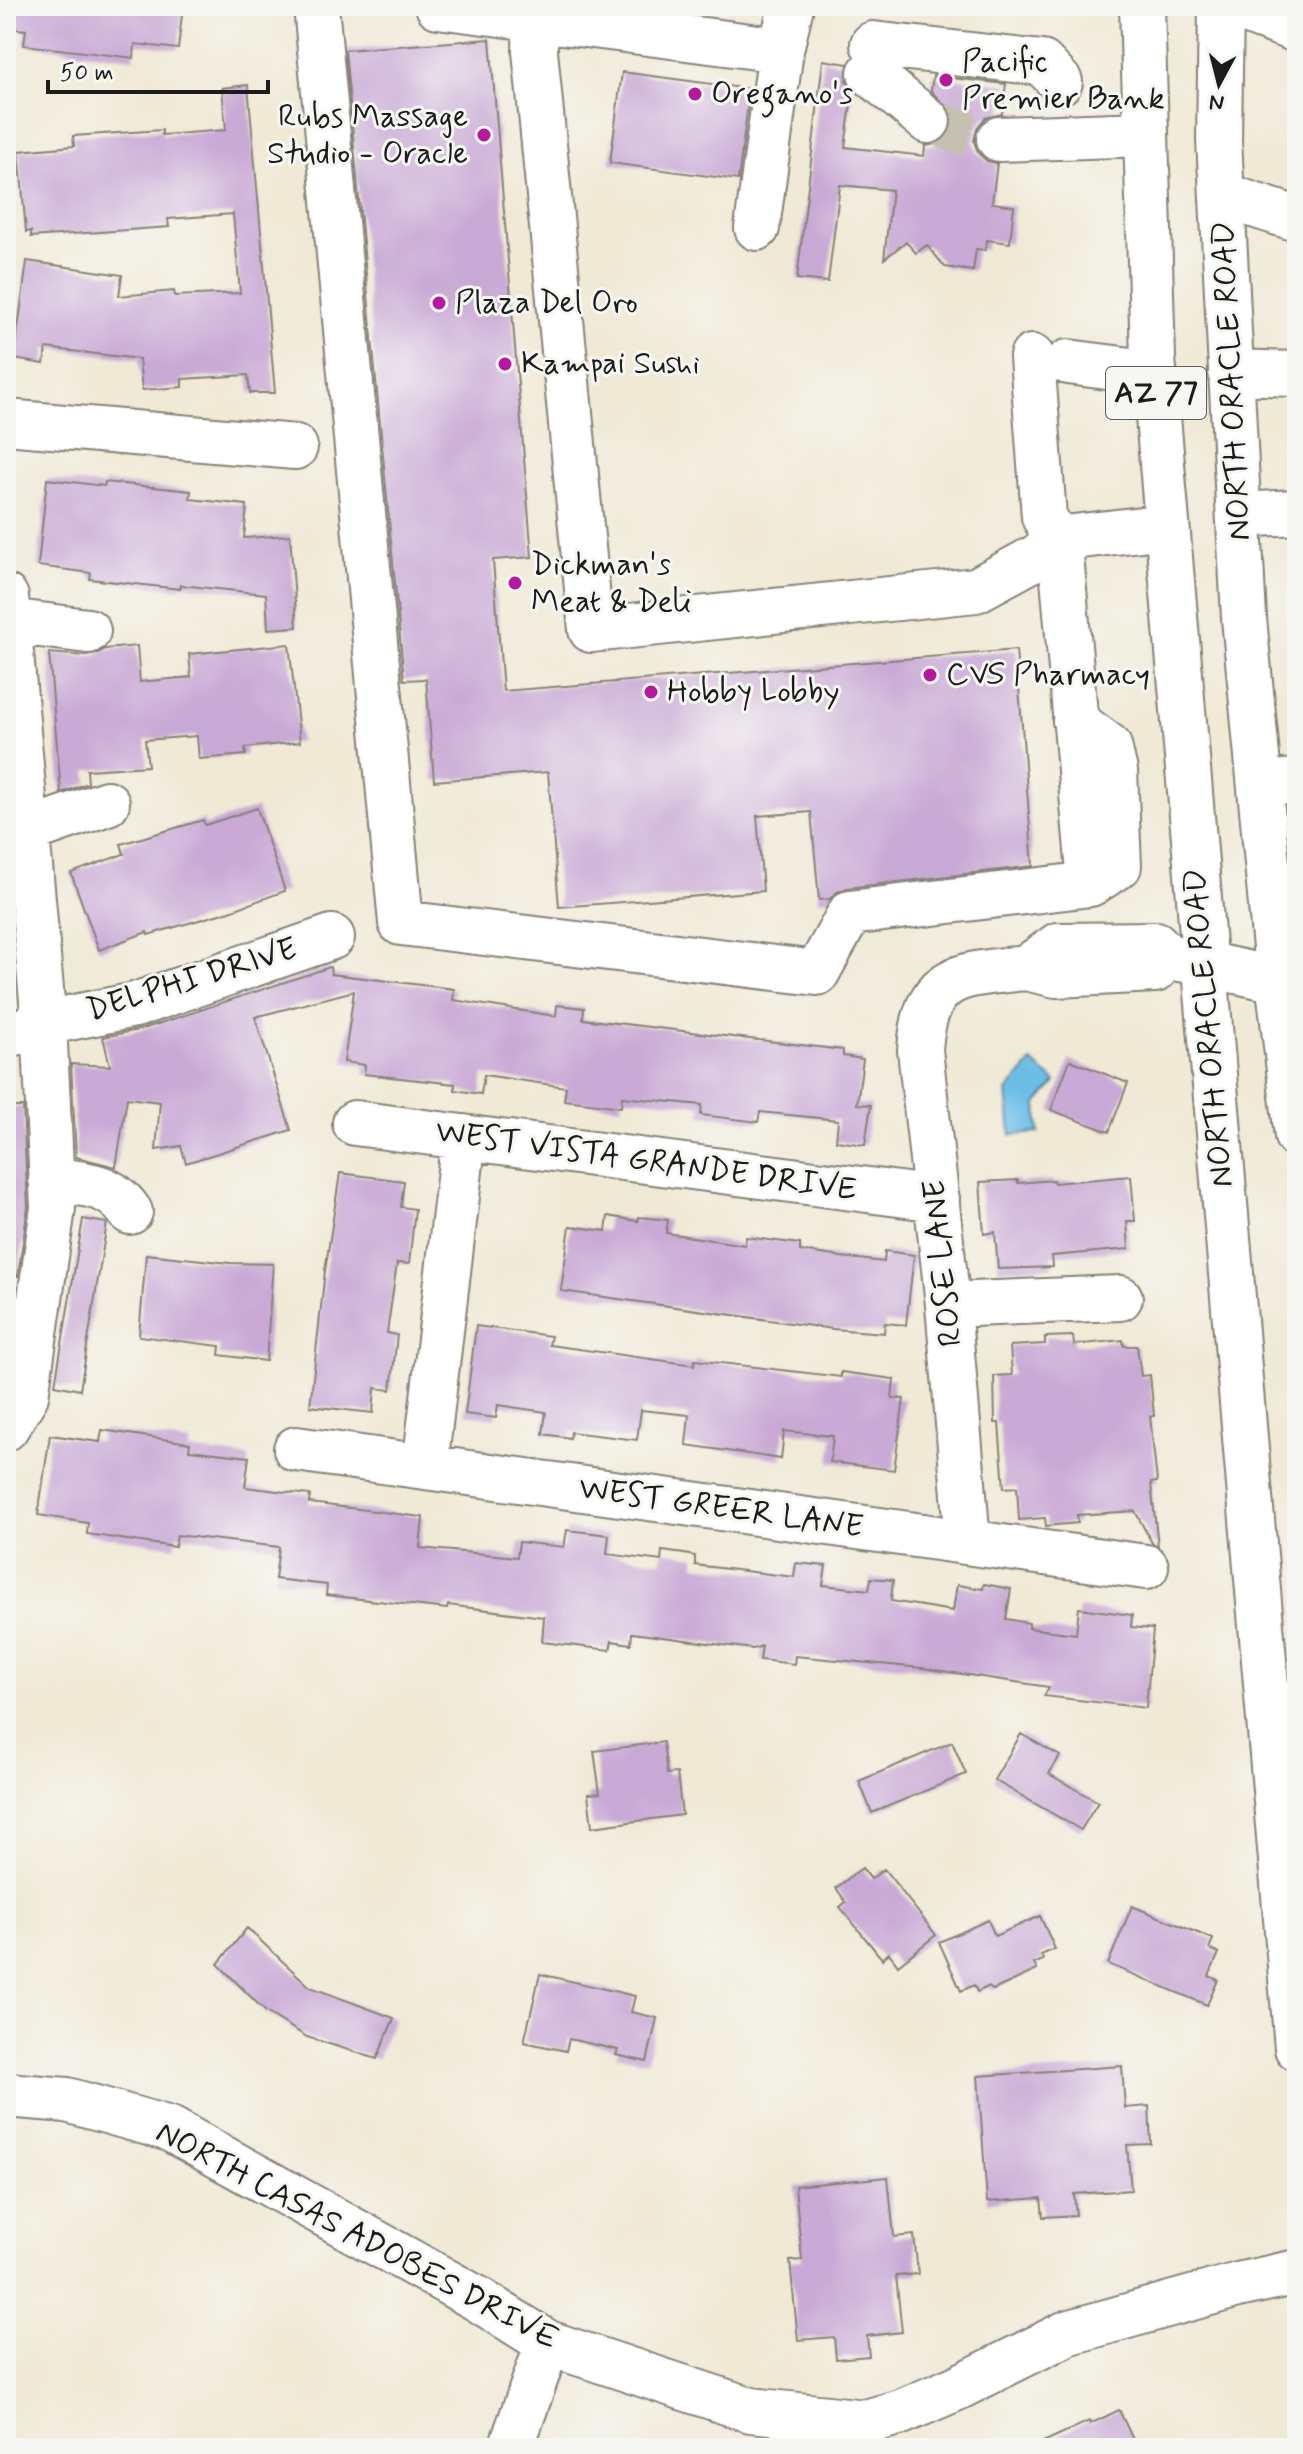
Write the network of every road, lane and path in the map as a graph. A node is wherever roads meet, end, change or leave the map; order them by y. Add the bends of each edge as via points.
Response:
1 (316, 6) edge
2 (438, 6) edge
3 (791, 6) edge
4 (1142, 6) edge
5 (1221, 6) edge
6 (1232, 6) edge
7 (536, 12) edge
8 (1297, 30) edge
9 (781, 50) junction
10 (1060, 82) dead end
11 (928, 121) tunnel mouth
12 (1146, 134) junction
13 (999, 139) tunnel mouth
14 (1222, 195) junction
15 (1297, 219) edge
16 (757, 228) dead end
17 (1231, 372) junction
18 (1154, 373) junction
19 (1297, 374) edge
20 (6, 422) edge
21 (295, 447) dead end
22 (1297, 512) edge
23 (1239, 515) junction
24 (1167, 526) junction
25 (1060, 544) junction
26 (7, 609) edge
27 (88, 631) dead end
28 (1278, 782) edge
29 (107, 803) dead end
30 (27, 831) junction
31 (332, 937) dead end
32 (1185, 960) junction
33 (1287, 979) edge
34 (25, 1030) edge
35 (355, 1123) dead end
36 (1297, 1136) edge
37 (464, 1137) junction
38 (51, 1179) junction
39 (937, 1199) junction
40 (130, 1212) dead end
41 (1120, 1298) dead end
42 (948, 1305) junction
43 (6, 1428) edge
44 (296, 1449) dead end
45 (425, 1466) junction
46 (968, 1542) junction
47 (1146, 1567) dead end
48 (1296, 2036) edge
49 (6, 2095) edge
50 (1297, 2272) edge
51 (548, 2343) junction
52 (511, 2448) edge

1 - 25 main road via 401,923 817,973 850,913 1090,884
2 - 7 main road
3 - 9 main road
4 - 12 main road, NORTH ORACLE ROAD / AZ 77
5 - 14 main road, NORTH ORACLE ROAD / AZ 77
6 - 8 main road
7 - 9 main road
7 - 25 main road via 535,51 591,630 976,590
9 - 16 main road
10 - 11 main road via 1042,63 872,58
12 - 13 main road
12 - 18 main road, NORTH ORACLE ROAD / AZ 77
14 - 15 main road
14 - 17 main road, NORTH ORACLE ROAD / AZ 77
17 - 19 main road
17 - 23 main road, NORTH ORACLE ROAD / AZ 77
18 - 24 main road, NORTH ORACLE ROAD / AZ 77
18 - 25 main road via 1050,359 1044,517
20 - 21 main road
22 - 23 main road
23 - 28 main road, NORTH ORACLE ROAD / AZ 77 via 1244,618
24 - 25 main road via 1073,537
24 - 32 main road, NORTH ORACLE ROAD / AZ 77
26 - 27 main road
26 - 30 main road
28 - 33 main road, NORTH ORACLE ROAD / AZ 77
29 - 30 main road
30 - 34 main road
31 - 34 main road, DELPHI DRIVE via 135,1005
32 - 33 main road
32 - 39 main road, ROSE LANE via 1156,944 1058,945 1026,968 965,974 940,990 928,1004 920,1050
32 - 48 main road, NORTH ORACLE ROAD / AZ 77
33 - 36 main road, NORTH ORACLE ROAD / AZ 77
34 - 38 main road
35 - 37 main road, WEST VISTA GRANDE DRIVE
37 - 39 main road, WEST VISTA GRANDE DRIVE
37 - 45 main road
38 - 40 main road via 107,1189
38 - 43 main road via 53,1208 26,1396
39 - 42 main road, ROSE LANE
41 - 42 main road
42 - 46 main road, ROSE LANE
44 - 45 main road, WEST GREER LANE
45 - 46 main road, WEST GREER LANE
46 - 47 main road, WEST GREER LANE
49 - 51 main road, NORTH CASAS ADOBES DRIVE via 67,2100 170,2129
50 - 51 main road, NORTH CASAS ADOBES DRIVE via 1067,2333 943,2394 866,2422 751,2410
51 - 52 main road

